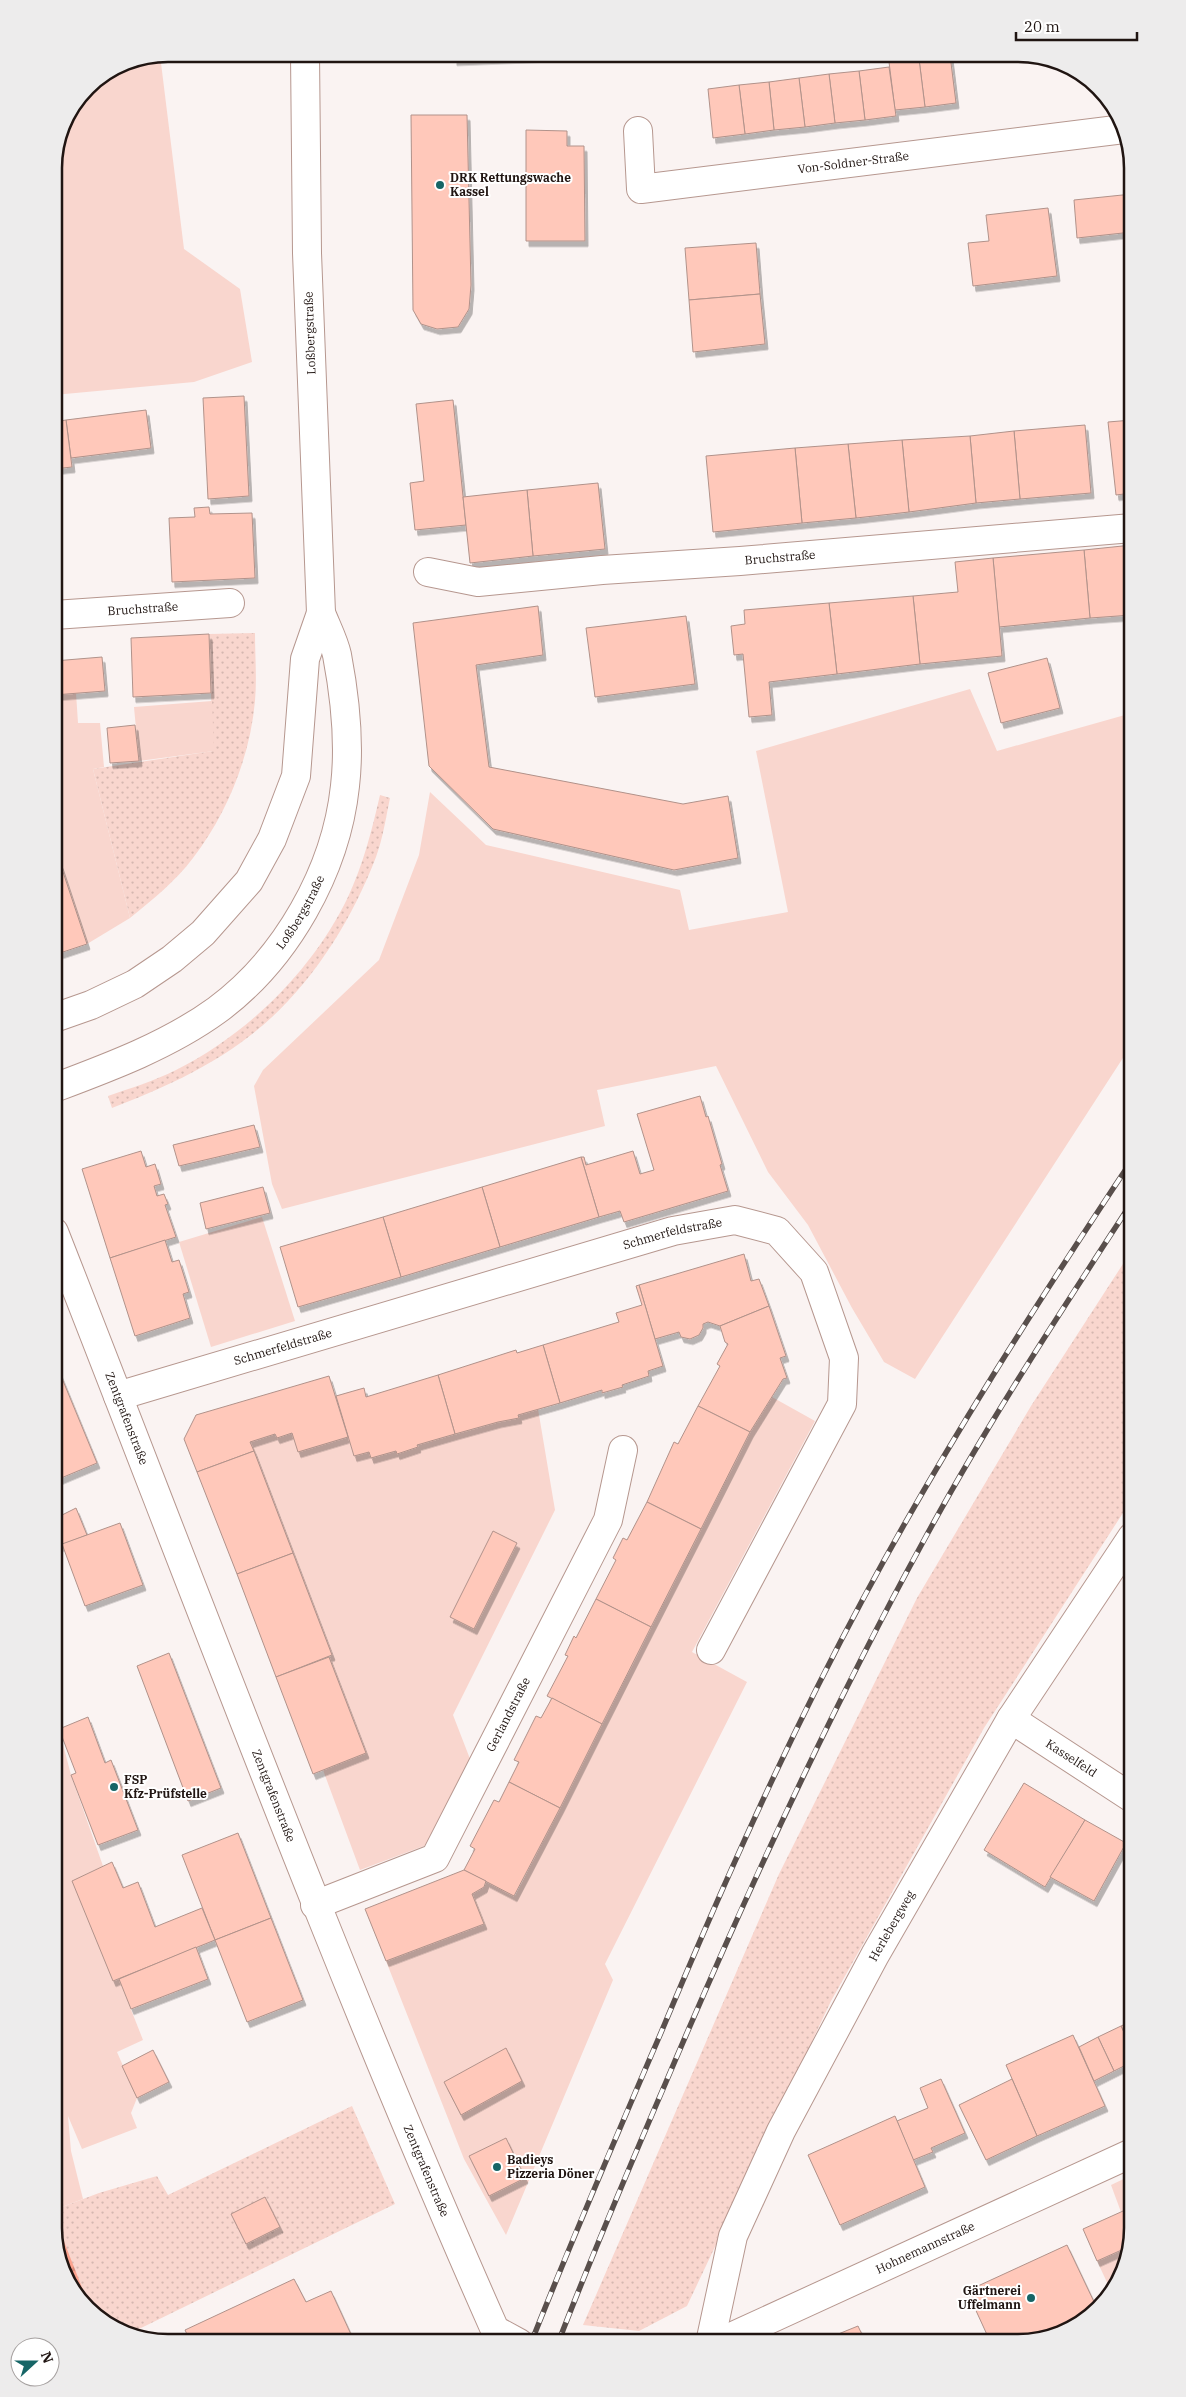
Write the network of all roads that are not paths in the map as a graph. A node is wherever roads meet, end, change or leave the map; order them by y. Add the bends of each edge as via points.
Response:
1 (305, 62) edge
2 (1116, 130) edge
3 (638, 131) dead end
4 (1124, 529) edge
5 (428, 572) dead end
6 (230, 603) dead end
7 (63, 613) edge
8 (321, 613) junction
9 (63, 1015) edge
10 (63, 1085) edge
11 (62, 1254) edge
12 (118, 1396) junction
13 (623, 1450) dead end
14 (1124, 1549) edge
15 (711, 1650) dead end
16 (1011, 1719) junction
17 (1124, 1793) edge
18 (315, 1905) junction
19 (1124, 2158) edge
20 (502, 2334) edge
21 (712, 2334) edge
22 (738, 2334) edge

1 - 8 street, Loßbergstraße via 307,253
2 - 3 street, Von-Soldner-Straße via 641,189
4 - 5 street, Bruchstraße via 478,582
6 - 7 street, Bruchstraße
8 - 9 street, Loßbergstraße via 305,659 296,776 272,839 249,881 203,932 172,959 136,984
8 - 10 street, Loßbergstraße via 336,653 347,726 345,787 332,847 309,902 247,984 216,1010 175,1036 118,1064
11 - 12 street, Zentgrafenstraße
12 - 15 street, Schmerfeldstraße via 672,1231 735,1220 777,1231 814,1272 844,1358 842,1404
12 - 18 street, Zentgrafenstraße
13 - 18 street, Gerlandstraße via 608,1520 435,1858
14 - 16 street, Herlebergweg
16 - 17 street, Kasselfeld
16 - 21 street, Herlebergweg via 875,1955 781,2131 733,2236
18 - 20 street, Zentgrafenstraße via 495,2330
19 - 22 street, Hohnemannstraße

